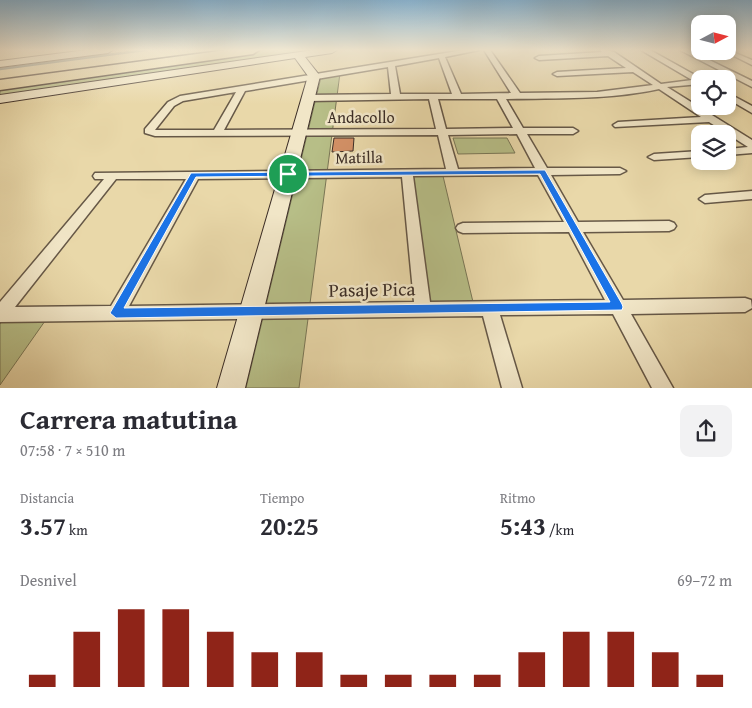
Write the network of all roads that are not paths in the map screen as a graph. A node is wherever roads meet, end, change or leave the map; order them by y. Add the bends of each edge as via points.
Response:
1 (60, 68) edge
2 (122, 68) edge
3 (205, 68) edge
4 (308, 68) edge
5 (365, 68) edge
6 (392, 68) edge
7 (446, 68) edge
8 (499, 68) edge
9 (632, 68) edge
10 (677, 68) edge
11 (723, 68) edge
12 (635, 70) junction
13 (557, 74) dead end
14 (0, 76) edge
15 (314, 76) junction
16 (691, 76) edge
17 (747, 79) edge
18 (691, 82) edge
19 (752, 84) edge
20 (0, 85) edge
21 (661, 86) junction
22 (242, 89) junction
23 (433, 97) junction
24 (458, 97) junction
25 (501, 97) junction
26 (518, 97) junction
27 (308, 98) junction
28 (396, 98) junction
29 (0, 99) edge
30 (736, 101) edge
31 (752, 110) edge
32 (712, 119) junction
33 (618, 125) dead end
34 (520, 131) junction
35 (573, 131) dead end
36 (299, 132) junction
37 (442, 132) junction
38 (217, 133) junction
39 (752, 145) edge
40 (752, 150) edge
41 (736, 151) edge
42 (691, 155) edge
43 (654, 157) dead end
44 (620, 171) dead end
45 (453, 172) junction
46 (542, 172) junction
47 (407, 173) junction
48 (288, 174) junction
49 (194, 175) junction
50 (752, 195) edge
51 (704, 199) dead end
52 (668, 226) dead end
53 (573, 227) junction
54 (463, 228) dead end
55 (745, 305) dead end
56 (618, 307) junction
57 (490, 308) junction
58 (423, 309) junction
59 (251, 312) junction
60 (116, 313) junction
61 (0, 315) edge
62 (231, 388) edge
63 (512, 388) edge
64 (663, 388) edge

1 - 14 highway
2 - 20 highway
3 - 29 street
4 - 15 street
5 - 15 street
6 - 28 street
7 - 24 street
8 - 26 street
9 - 12 street
10 - 16 street
11 - 17 street
12 - 13 street
12 - 21 street
15 - 22 street
15 - 27 street
17 - 19 street
18 - 21 street
21 - 26 street via 613,94
21 - 32 street
22 - 38 street
22 - 38 street, Andacollo via 176,100 150,132
23 - 24 street
23 - 28 street
23 - 37 street
24 - 25 street
25 - 26 street
25 - 34 street
27 - 28 street
27 - 36 street
30 - 31 street
32 - 33 street
32 - 39 street
34 - 35 street, Andacollo
34 - 37 street, Andacollo
34 - 46 street
36 - 37 street, Andacollo
36 - 38 street, Andacollo
36 - 48 street
37 - 45 street
40 - 41 street
42 - 43 street
44 - 46 street, Matilla
45 - 46 street, Matilla
45 - 47 street, Matilla
46 - 53 street
47 - 48 street, Matilla
47 - 58 street
48 - 49 street, Matilla
48 - 59 street
49 - 60 street
49 - 61 street, Matilla via 106,176
50 - 51 street
52 - 53 street
53 - 54 street
53 - 56 street
55 - 56 street, Pasaje Pica
56 - 57 street, Pasaje Pica
56 - 64 street
57 - 58 street, Pasaje Pica
57 - 63 street
58 - 59 street, Pasaje Pica
59 - 60 street, Pasaje Pica
59 - 62 street
60 - 61 street, Pasaje Pica

